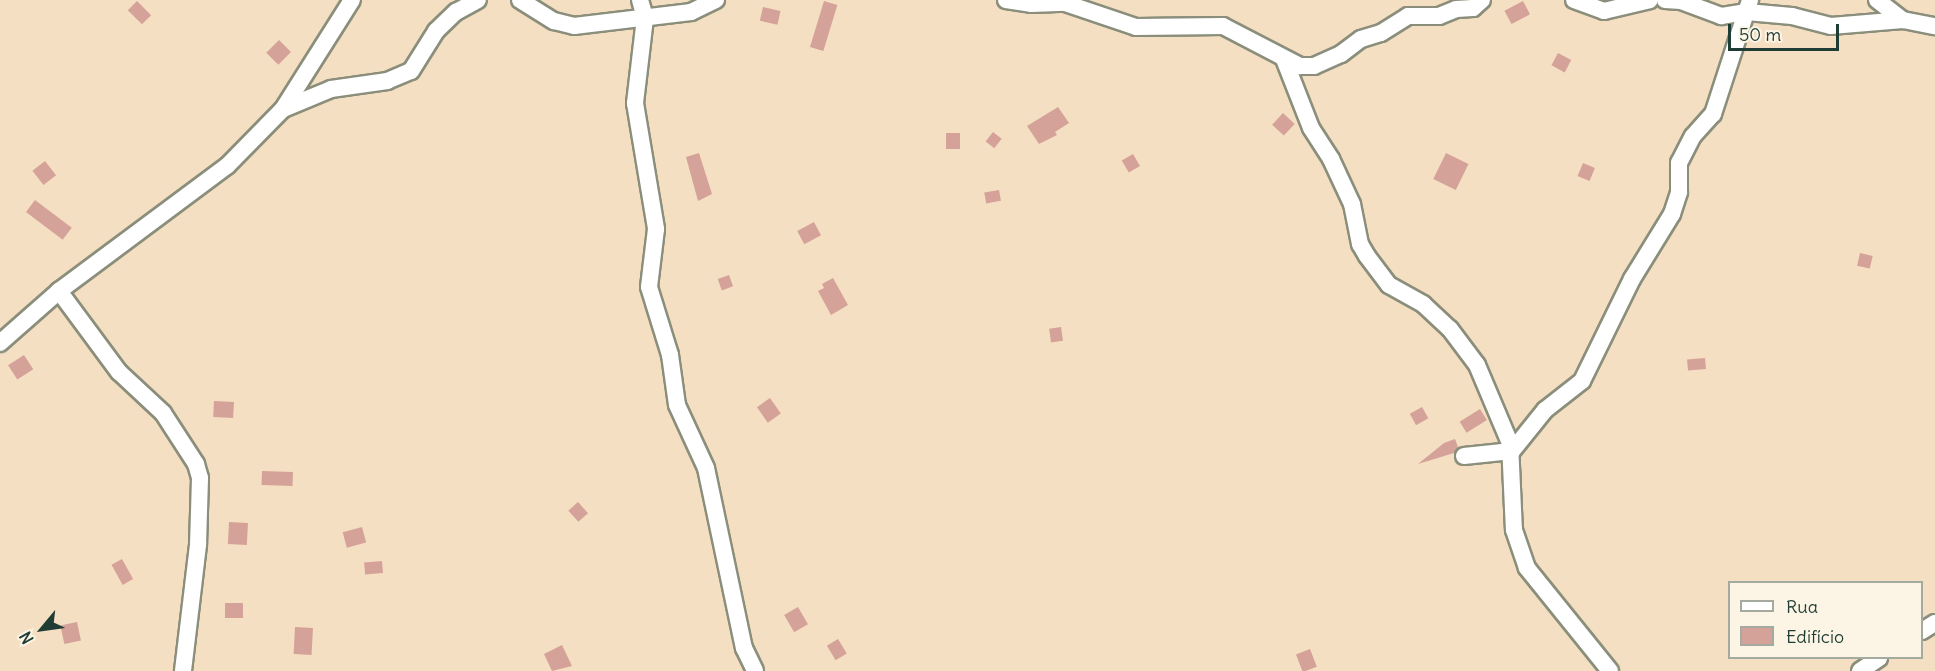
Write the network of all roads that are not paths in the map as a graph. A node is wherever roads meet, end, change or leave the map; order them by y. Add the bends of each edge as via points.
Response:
1 (352, 0) edge
2 (478, 0) edge
3 (520, 0) edge
4 (640, 0) edge
5 (716, 0) edge
6 (1006, 0) edge
7 (1482, 0) edge
8 (1574, 0) edge
9 (1650, 0) edge
10 (1665, 0) edge
11 (1877, 0) edge
12 (1748, 6) edge
13 (645, 18) junction
14 (1903, 20) junction
15 (620, 21) junction
16 (1935, 26) edge
17 (642, 43) junction
18 (1284, 60) junction
19 (283, 109) junction
20 (59, 291) junction
21 (0, 343) edge
22 (1512, 452) junction
23 (1464, 456) dead end
24 (1876, 659) edge
25 (183, 671) edge
26 (755, 671) edge
27 (1610, 671) edge
28 (1860, 671) edge

1 - 19 street
2 - 19 street via 456,12 436,31 411,71 387,81 331,89
3 - 15 street via 554,21 574,26
4 - 13 street
5 - 13 street via 698,11
6 - 18 street via 1065,3 1136,27 1223,26
7 - 18 street via 1473,8 1439,16 1408,16 1314,66
8 - 9 street via 1605,11
10 - 12 street via 1681,1 1721,16
11 - 14 street
12 - 14 street via 1831,26
12 - 22 street via 1713,114 1693,136 1680,163 1677,200 1668,222 1632,279 1577,387 1545,410
13 - 15 street
13 - 17 street
14 - 16 street
15 - 17 street
17 - 26 street via 635,103 656,229 649,287 666,338 677,405 706,468 744,648
18 - 22 street via 1311,128 1352,204 1360,244 1389,285 1423,304 1467,351 1487,384
19 - 20 street via 213,179 159,214
20 - 21 street
20 - 25 street via 119,372 163,414 196,464 200,478 198,545
22 - 23 street
22 - 27 street via 1515,530 1527,568
24 - 28 street

